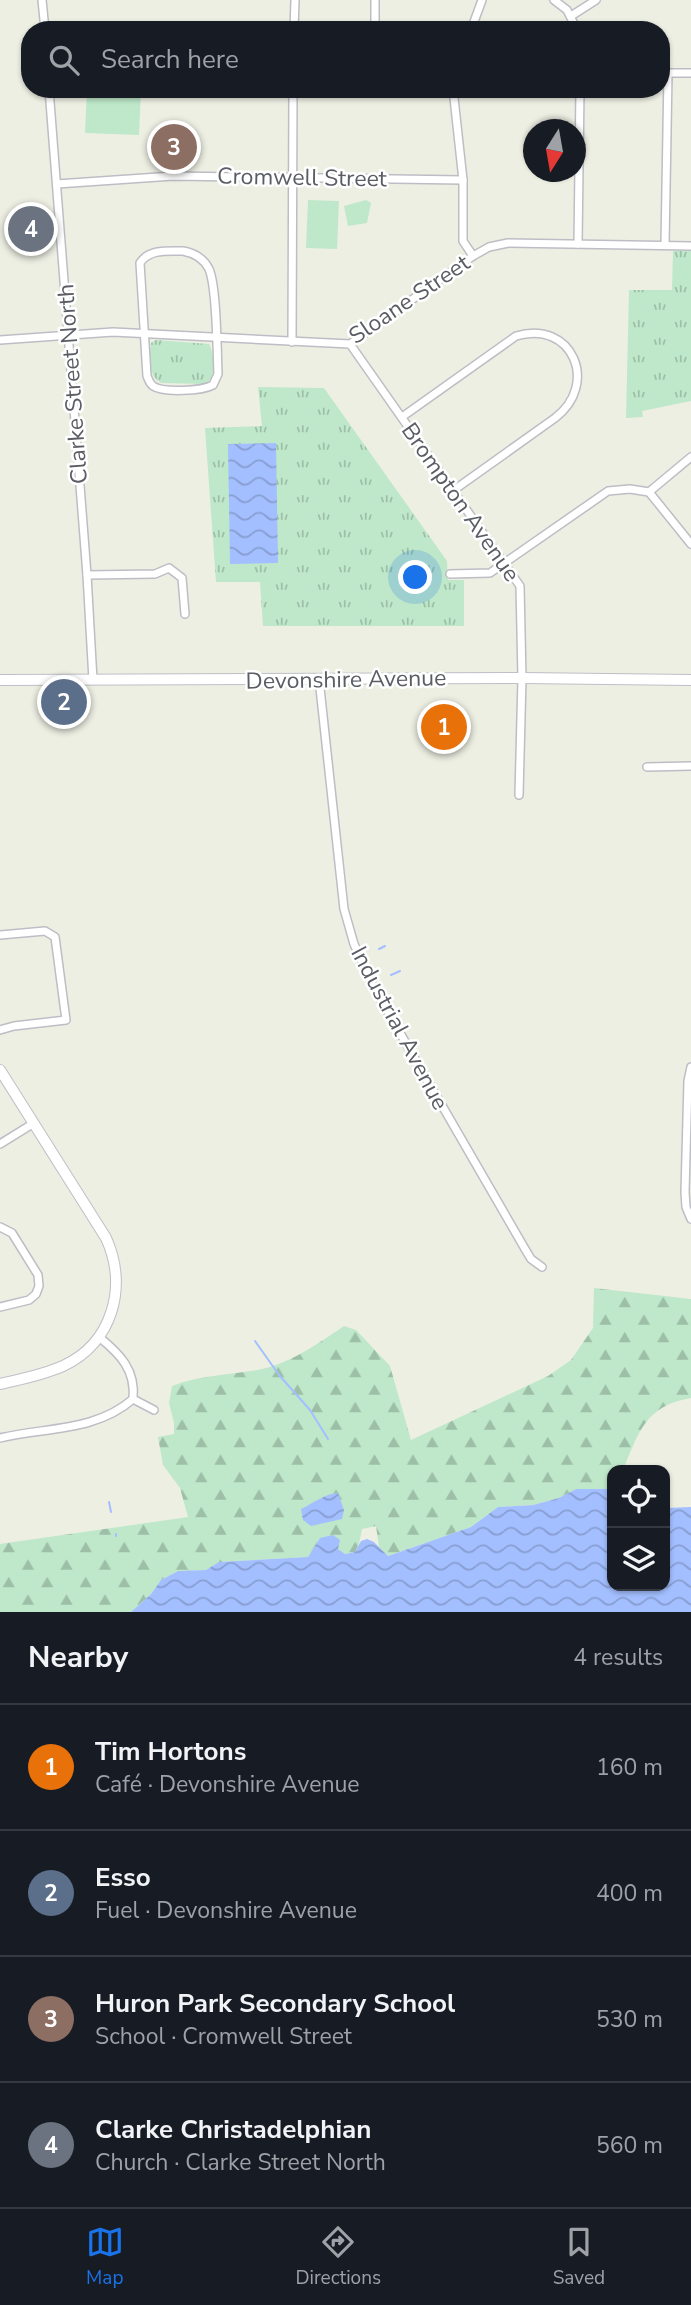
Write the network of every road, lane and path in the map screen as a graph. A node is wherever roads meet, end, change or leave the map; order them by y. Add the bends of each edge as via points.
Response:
1 (43, 0) edge
2 (295, 0) edge
3 (375, 0) edge
4 (482, 0) edge
5 (554, 0) edge
6 (596, 0) edge
7 (572, 16) junction
8 (44, 21) edge
9 (294, 21) edge
10 (375, 21) edge
11 (474, 21) edge
12 (574, 21) edge
13 (670, 73) edge
14 (691, 73) edge
15 (50, 98) edge
16 (293, 98) edge
17 (454, 98) edge
18 (580, 98) edge
19 (665, 98) edge
20 (292, 177) junction
21 (463, 180) junction
22 (57, 184) junction
23 (578, 244) junction
24 (665, 245) junction
25 (691, 246) edge
26 (473, 256) junction
27 (69, 334) junction
28 (144, 334) junction
29 (216, 338) junction
30 (0, 340) edge
31 (292, 342) junction
32 (350, 344) junction
33 (402, 417) junction
34 (691, 457) edge
35 (454, 490) junction
36 (649, 492) junction
37 (691, 544) edge
38 (506, 563) junction
39 (450, 574) dead end
40 (87, 575) junction
41 (185, 614) dead end
42 (522, 678) junction
43 (319, 679) junction
44 (0, 680) edge
45 (93, 680) junction
46 (691, 680) edge
47 (647, 766) dead end
48 (691, 766) edge
49 (519, 795) dead end
50 (0, 935) edge
51 (0, 1030) edge
52 (691, 1067) edge
53 (0, 1070) edge
54 (34, 1123) junction
55 (0, 1144) edge
56 (689, 1145) edge
57 (691, 1219) edge
58 (0, 1227) edge
59 (542, 1267) dead end
60 (0, 1307) edge
61 (99, 1336) junction
62 (0, 1384) edge
63 (133, 1399) junction
64 (154, 1410) dead end
65 (0, 1438) edge

1 - 8 street
2 - 9 street
3 - 10 street
4 - 11 street
5 - 7 street
6 - 7 street
7 - 12 street
13 - 14 street
15 - 22 street, Clarke Street North
16 - 20 street
17 - 21 street
18 - 23 street
19 - 24 street
20 - 21 street, Cromwell Street
20 - 22 street, Cromwell Street via 173,176
20 - 31 street
21 - 26 street via 463,241
22 - 27 street, Clarke Street North
23 - 24 street, Sloane Street
23 - 26 street, Sloane Street via 504,243
24 - 25 street, Sloane Street
26 - 32 street, Sloane Street
27 - 28 street, Sloane Street
27 - 30 street, Sloane Street
27 - 40 street, Clarke Street North
28 - 29 street, Sloane Street
28 - 29 street via 147,376 160,388 201,390 213,385 218,374
28 - 29 street via 140,263 154,252 183,251 208,267
29 - 31 street, Sloane Street
31 - 32 street, Sloane Street
32 - 33 street, Brompton Avenue
33 - 35 street, Brompton Avenue
33 - 35 street via 516,336 547,335 562,342 572,354 578,383 569,405
34 - 36 street
35 - 38 street, Brompton Avenue
36 - 37 street
36 - 38 street via 618,489 603,493
38 - 39 street via 485,574
38 - 42 street, Brompton Avenue via 522,595
40 - 41 street via 155,574 169,568 182,578
40 - 45 street, Clarke Street North
42 - 43 main road, Devonshire Avenue
42 - 46 main road, Devonshire Avenue
42 - 49 street, Brompton Avenue
43 - 45 main road, Devonshire Avenue
43 - 59 street, Industrial Avenue via 344,909 354,944 374,988 525,1249
44 - 45 main road, Devonshire Avenue
47 - 48 street
50 - 51 street via 45,931 55,937 66,1020
52 - 56 street
53 - 54 main road
54 - 55 street
54 - 61 main road via 104,1233 114,1259 116,1297
56 - 57 street via 685,1200
58 - 60 street via 12,1233 38,1275 39,1286 29,1300
61 - 62 main road via 60,1368
61 - 63 street via 124,1358 132,1377
63 - 64 street
63 - 65 street via 96,1421

